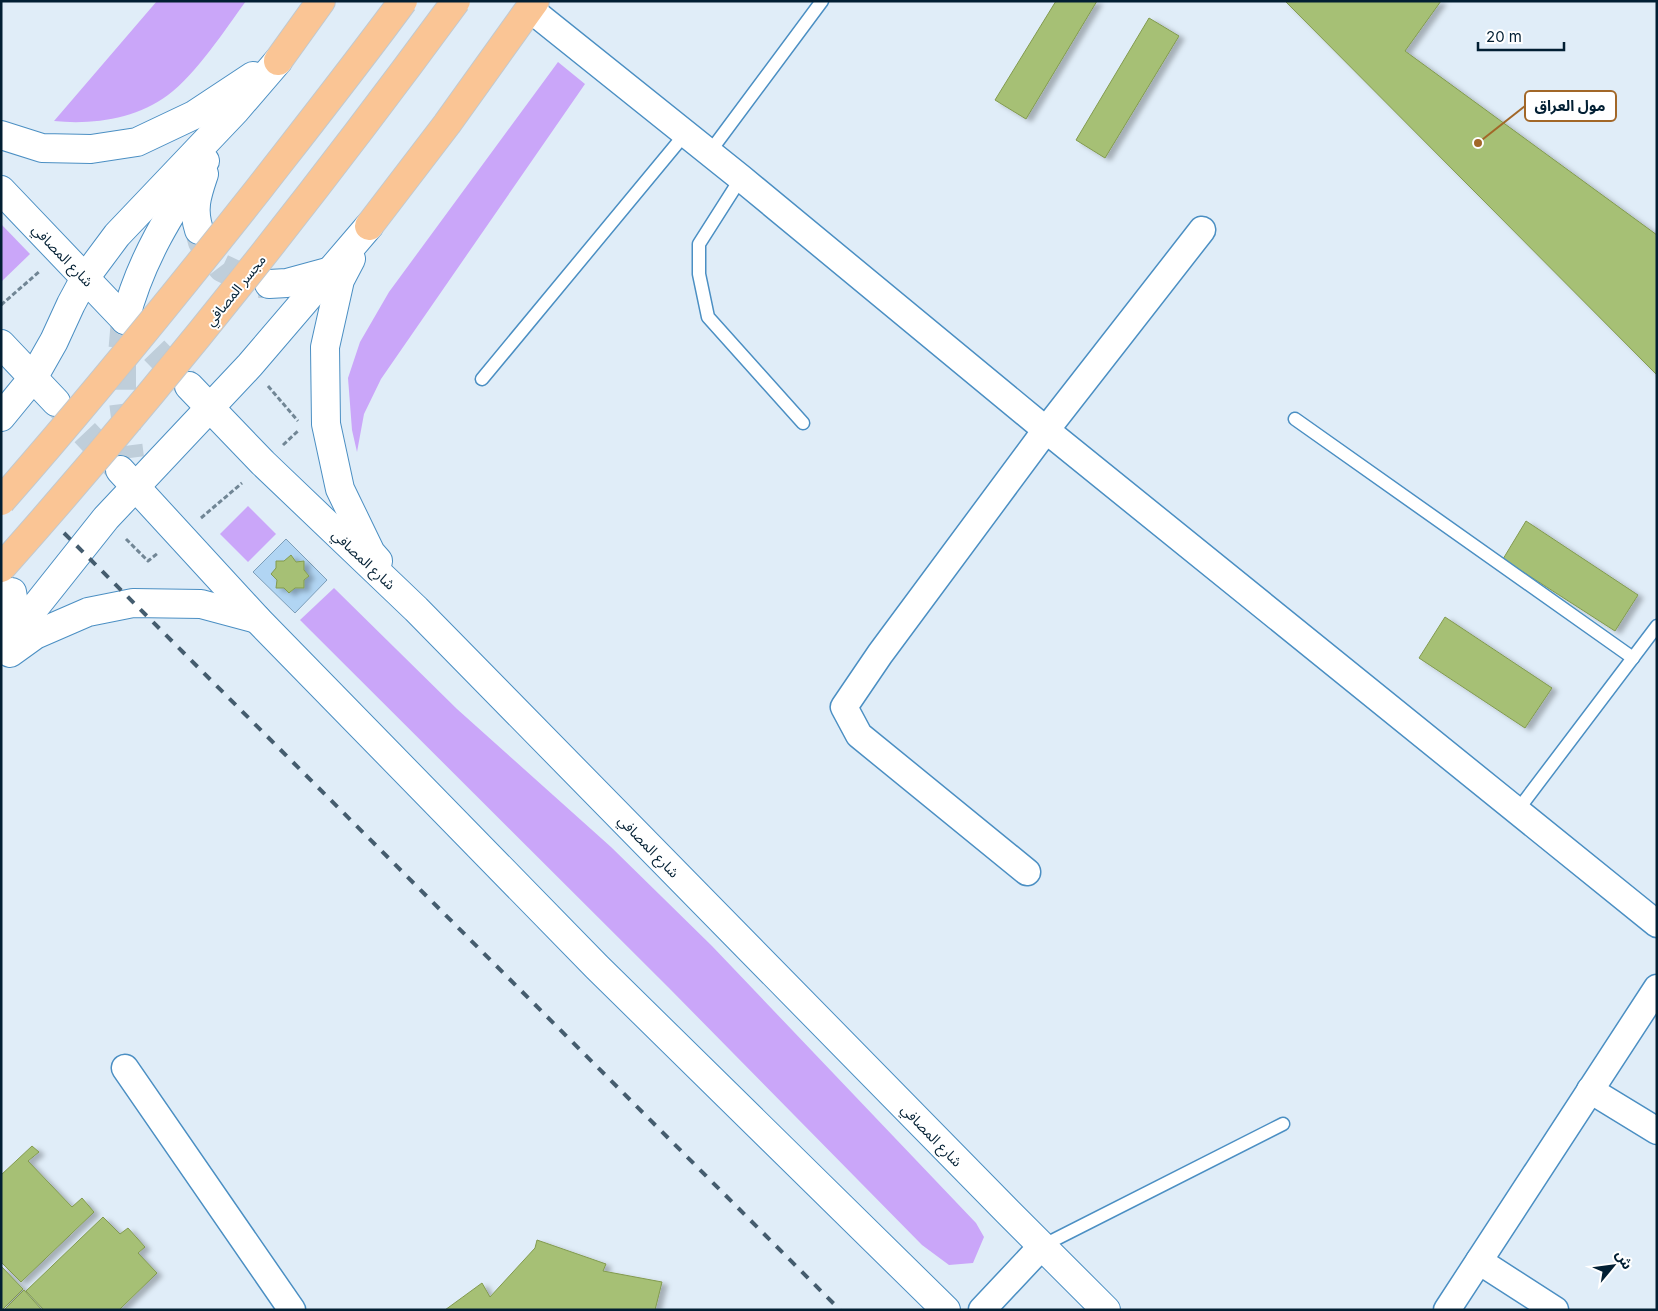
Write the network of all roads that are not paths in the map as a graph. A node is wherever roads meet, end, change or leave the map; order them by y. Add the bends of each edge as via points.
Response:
1 (321, 1) edge
2 (403, 1) edge
3 (456, 1) edge
4 (822, 1) edge
5 (532, 5) edge
6 (278, 61) junction
7 (235, 111) junction
8 (685, 134) junction
9 (1, 135) edge
10 (214, 147) junction
11 (709, 153) junction
12 (741, 178) junction
13 (1, 190) edge
14 (369, 226) junction
15 (199, 230) tunnel mouth
16 (1202, 230) dead end
17 (331, 270) junction
18 (85, 278) junction
19 (270, 284) tunnel mouth
20 (1, 344) edge
21 (33, 378) junction
22 (482, 379) dead end
23 (189, 386) tunnel mouth
24 (56, 402) tunnel mouth
25 (210, 408) junction
26 (1, 417) edge
27 (1295, 419) dead end
28 (803, 423) dead end
29 (1046, 430) junction
30 (129, 472) junction
31 (1, 501) edge
32 (1, 568) edge
33 (12, 592) dead end
34 (416, 609) junction
35 (257, 619) junction
36 (1657, 626) edge
37 (2, 653) edge
38 (1633, 658) junction
39 (1517, 811) junction
40 (1027, 872) dead end
41 (1657, 924) edge
42 (1657, 988) edge
43 (125, 1068) dead end
44 (1590, 1090) junction
45 (1283, 1124) dead end
46 (1657, 1131) edge
47 (1042, 1246) junction
48 (1479, 1261) junction
49 (292, 1310) edge
50 (946, 1310) edge
51 (982, 1310) edge
52 (1106, 1310) edge
53 (1447, 1310) edge
54 (1555, 1310) edge

1 - 6 highway
2 - 31 highway, bridge via 118,365
3 - 32 highway, مجسر المصافي, bridge via 288,224 79,480
4 - 11 lane
5 - 8 street
5 - 14 highway
6 - 7 main road
6 - 9 main road via 194,115 137,142 91,149 42,148
7 - 10 main road
7 - 18 main road via 117,235
8 - 11 street
8 - 22 lane
10 - 15 main road via 195,200
10 - 18 main road, شارع المصافي via 162,227 143,267 125,320
11 - 12 street
12 - 28 lane via 699,244 699,274 708,317
12 - 29 street
13 - 18 main road, شارع المصافي
14 - 17 main road
14 - 34 main road via 340,280 325,347 326,424 340,489 367,545
16 - 29 street
17 - 19 main road via 287,283
17 - 25 main road
18 - 21 main road
20 - 21 main road
21 - 24 main road
21 - 26 main road
23 - 25 main road, شارع المصافي
25 - 30 main road
25 - 34 main road, شارع المصافي
27 - 38 lane
29 - 39 street
29 - 40 street via 844,707 859,735
30 - 35 main road
30 - 37 main road via 106,518
33 - 37 main road via 14,603
34 - 47 main road, شارع المصافي
35 - 37 main road via 201,604 133,604 88,612 35,634
35 - 50 main road via 598,967
36 - 38 lane
38 - 39 lane
39 - 41 street
42 - 44 street
43 - 49 street
44 - 46 street
44 - 48 street
45 - 47 lane
47 - 51 street
47 - 52 main road, شارع المصافي
48 - 53 street
48 - 54 street

